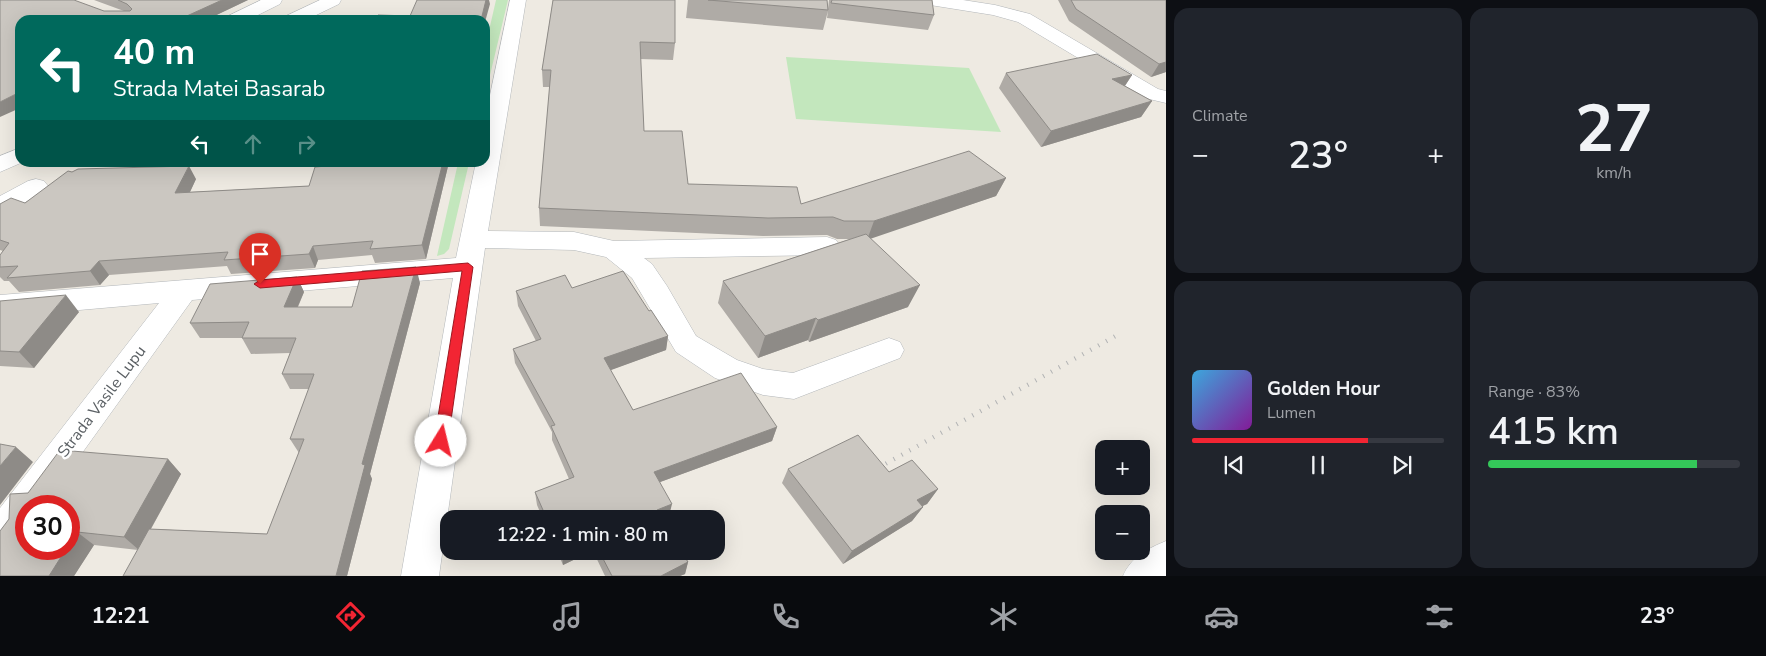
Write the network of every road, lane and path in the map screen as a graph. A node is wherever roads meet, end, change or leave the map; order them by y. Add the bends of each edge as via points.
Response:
1 (274, 0) edge
2 (333, 0) edge
3 (518, 0) edge
4 (930, 0) edge
5 (1017, 0) edge
6 (244, 15) edge
7 (302, 15) edge
8 (1024, 18) junction
9 (1166, 97) edge
10 (490, 149) edge
11 (15, 158) edge
12 (0, 165) edge
13 (487, 167) edge
14 (36, 186) dead end
15 (0, 206) edge
16 (473, 239) junction
17 (827, 246) edge
18 (614, 250) junction
19 (468, 267) junction
20 (184, 290) junction
21 (0, 306) edge
22 (889, 350) dead end
23 (0, 537) edge
24 (1166, 560) edge
25 (420, 576) edge
26 (1142, 576) edge

1 - 6 street
2 - 7 street
3 - 10 street
4 - 8 street
5 - 8 street
8 - 9 street via 1152,94
11 - 12 street
13 - 16 street
14 - 15 street
16 - 18 street via 574,240
16 - 19 street
17 - 18 street
18 - 22 street via 642,271 686,344 726,369 763,382 794,386
19 - 20 street
19 - 25 street
20 - 21 street
20 - 23 street, Strada Vasile Lupu
24 - 26 street

